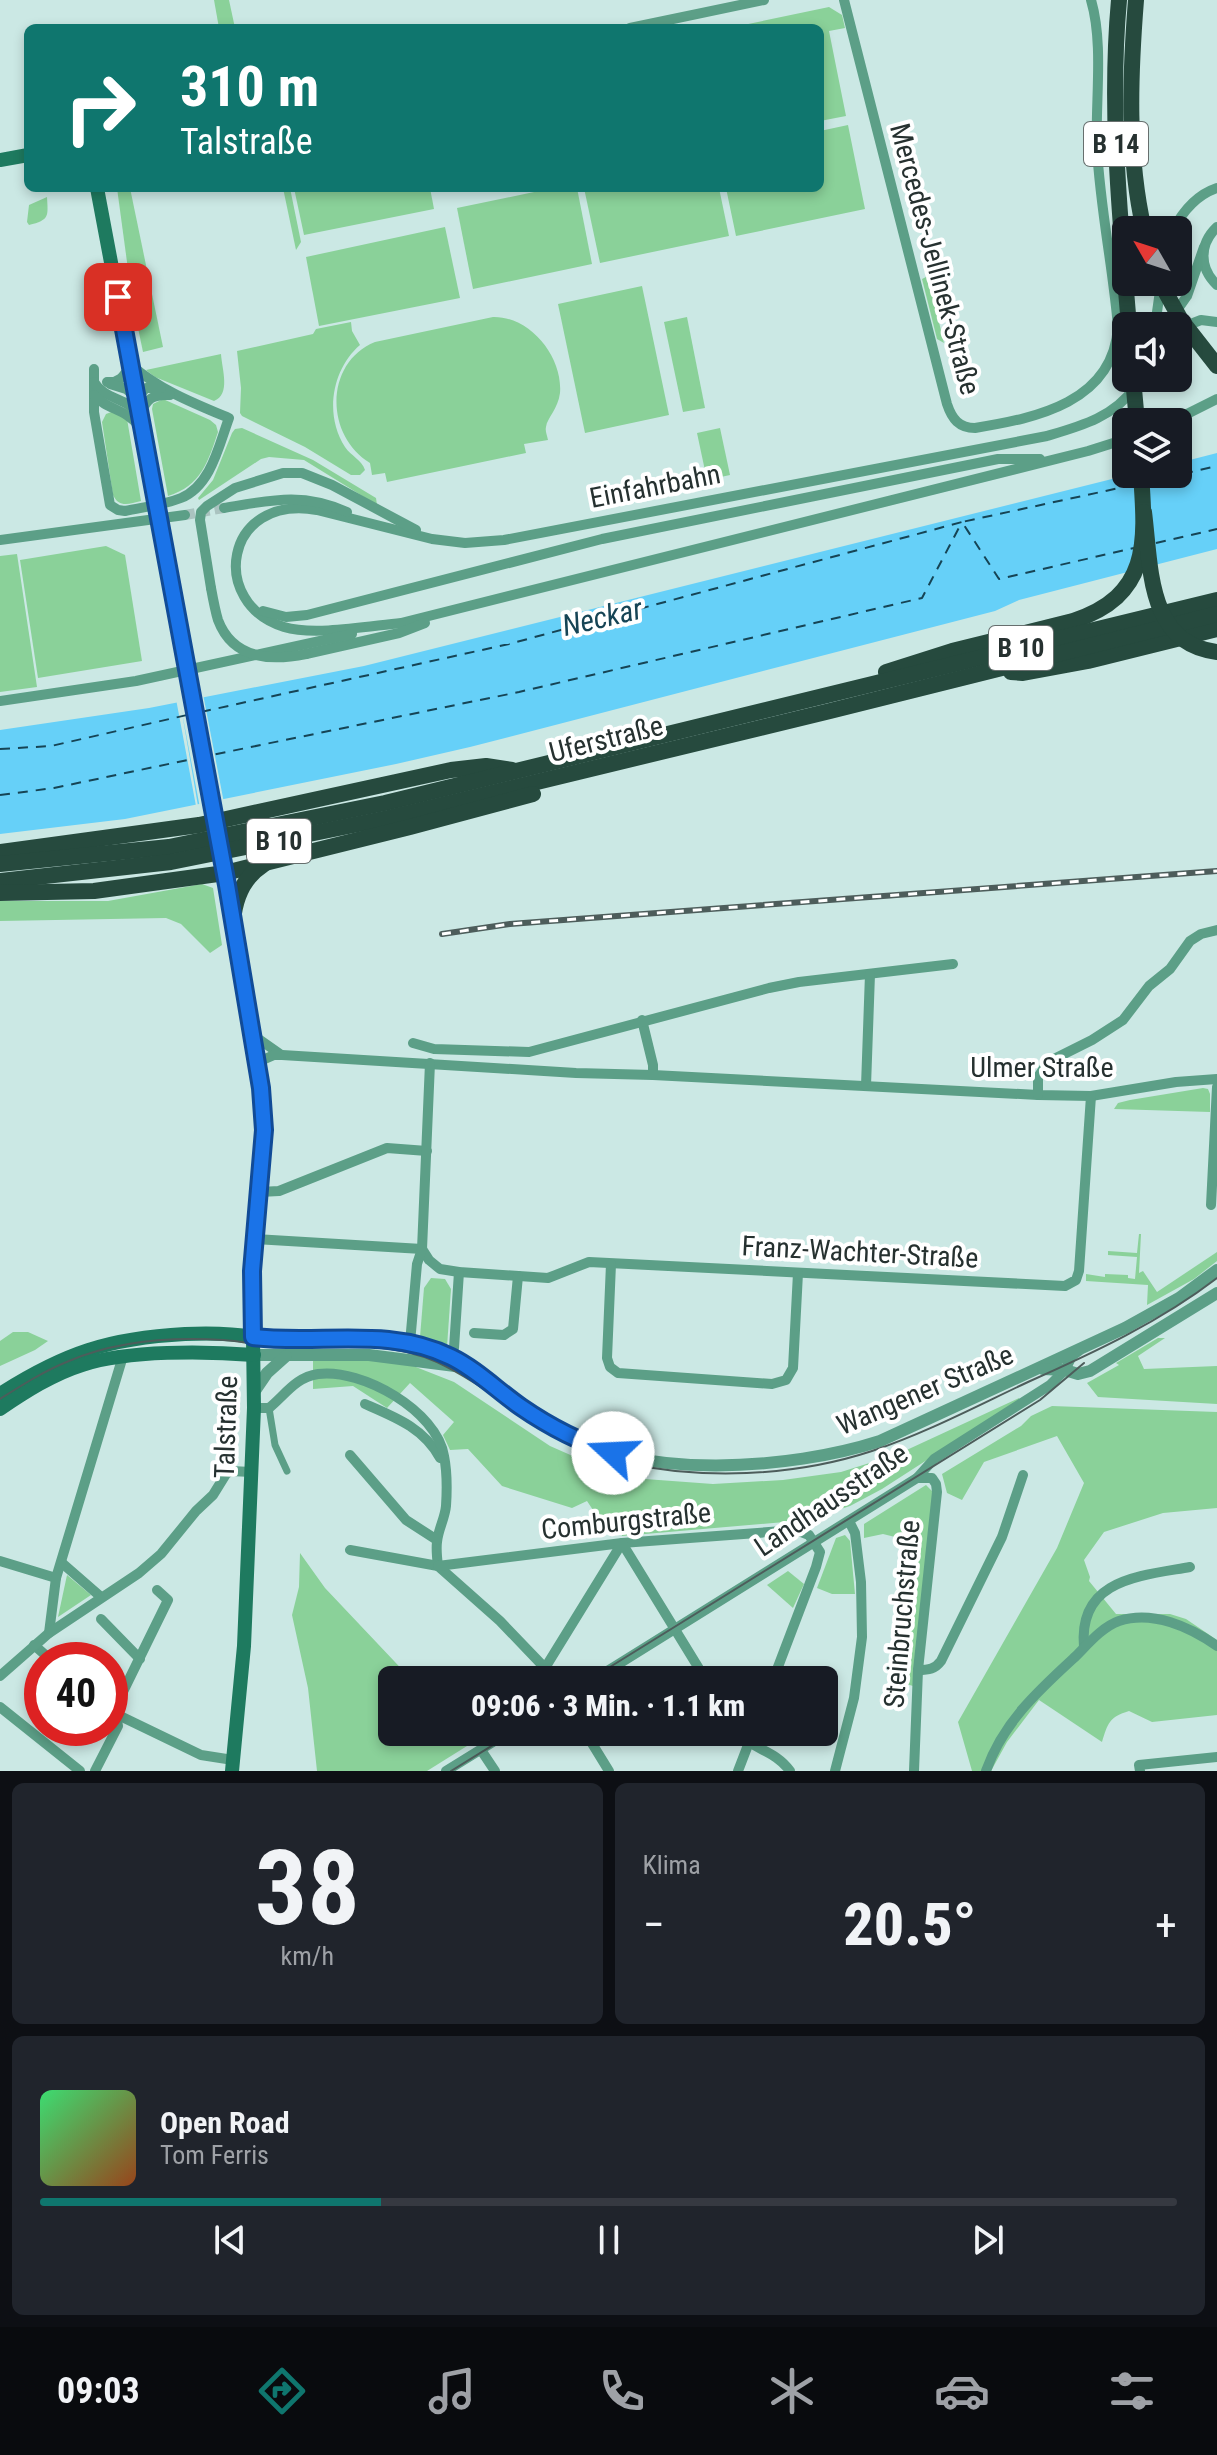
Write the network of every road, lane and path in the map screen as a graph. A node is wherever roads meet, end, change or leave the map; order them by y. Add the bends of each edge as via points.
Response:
1 (764, 0) edge
2 (844, 0) edge
3 (1091, 0) edge
4 (1119, 0) edge
5 (1136, 0) edge
6 (649, 24) edge
7 (24, 156) edge
8 (0, 160) edge
9 (1217, 188) edge
10 (98, 192) edge
11 (1141, 216) edge
12 (1181, 216) edge
13 (1217, 227) edge
14 (1204, 247) junction
15 (1217, 285) edge
16 (1168, 296) edge
17 (1128, 312) edge
18 (1175, 312) edge
19 (1217, 322) edge
20 (1192, 324) edge
21 (131, 365) junction
22 (1217, 366) edge
23 (107, 382) junction
24 (161, 388) junction
25 (1217, 390) edge
26 (1131, 392) edge
27 (174, 395) junction
28 (137, 398) junction
29 (1217, 399) edge
30 (102, 402) junction
31 (1197, 410) junction
32 (1192, 412) edge
33 (140, 414) junction
34 (97, 428) junction
35 (142, 430) junction
36 (1112, 443) edge
37 (1058, 459) junction
38 (1142, 488) edge
39 (224, 508) tunnel mouth
40 (1144, 512) junction
41 (185, 515) tunnel mouth
42 (369, 521) junction
43 (432, 539) junction
44 (0, 540) edge
45 (1217, 600) edge
46 (251, 606) junction
47 (449, 612) junction
48 (1217, 614) edge
49 (1217, 629) edge
50 (352, 634) dead end
51 (1217, 652) edge
52 (989, 670) junction
53 (825, 696) junction
54 (0, 701) edge
55 (522, 770) junction
56 (554, 779) junction
57 (215, 822) junction
58 (0, 852) edge
59 (267, 863) junction
60 (0, 864) edge
61 (224, 869) junction
62 (0, 881) edge
63 (0, 893) edge
64 (233, 921) junction
65 (1217, 930) edge
66 (953, 964) dead end
67 (870, 974) junction
68 (642, 1020) junction
69 (253, 1035) junction
70 (413, 1043) dead end
71 (529, 1052) junction
72 (282, 1055) junction
73 (258, 1062) junction
74 (430, 1063) junction
75 (528, 1070) junction
76 (653, 1075) junction
77 (1217, 1079) edge
78 (866, 1086) junction
79 (1217, 1087) edge
80 (1038, 1095) junction
81 (1091, 1096) junction
82 (427, 1151) junction
83 (260, 1192) junction
84 (1211, 1205) dead end
85 (255, 1239) junction
86 (422, 1249) junction
87 (611, 1264) junction
88 (1217, 1270) edge
89 (459, 1272) junction
90 (798, 1273) junction
91 (518, 1276) junction
92 (1217, 1293) edge
93 (474, 1333) dead end
94 (253, 1337) junction
95 (410, 1343) junction
96 (1084, 1347) junction
97 (454, 1348) dead end
98 (254, 1355) junction
99 (123, 1356) junction
100 (286, 1356) junction
101 (1035, 1369) junction
102 (1065, 1370) junction
103 (473, 1372) junction
104 (0, 1394) edge
105 (259, 1403) junction
106 (365, 1404) dead end
107 (0, 1409) edge
108 (350, 1455) dead end
109 (445, 1467) junction
110 (287, 1471) dead end
111 (251, 1472) junction
112 (1023, 1475) dead end
113 (917, 1478) junction
114 (849, 1521) junction
115 (437, 1540) junction
116 (815, 1542) junction
117 (622, 1543) junction
118 (350, 1550) dead end
119 (0, 1561) edge
120 (62, 1563) junction
121 (438, 1566) junction
122 (1190, 1567) dead end
123 (56, 1578) junction
124 (157, 1590) dead end
125 (101, 1597) junction
126 (101, 1619) dead end
127 (675, 1628) junction
128 (49, 1633) junction
129 (38, 1642) edge
130 (1217, 1646) edge
131 (1084, 1647) junction
132 (24, 1654) edge
133 (140, 1659) junction
134 (543, 1666) edge
135 (546, 1666) edge
136 (615, 1666) edge
137 (698, 1666) edge
138 (778, 1666) edge
139 (918, 1670) junction
140 (0, 1676) edge
141 (128, 1683) edge
142 (0, 1707) edge
143 (128, 1723) edge
144 (108, 1746) edge
145 (487, 1746) edge
146 (594, 1746) edge
147 (748, 1746) edge
148 (754, 1746) edge
149 (481, 1750) junction
150 (1217, 1757) edge
151 (232, 1765) edge
152 (80, 1771) edge
153 (95, 1771) edge
154 (446, 1771) edge
155 (495, 1771) edge
156 (609, 1771) edge
157 (738, 1771) edge
158 (790, 1771) edge
159 (835, 1771) edge
160 (914, 1771) edge
161 (986, 1771) edge
162 (1140, 1771) edge

1 - 6 street
2 - 3 street, Mercedes-Jellinek-Straße via 950,412 961,425 975,428 1039,415 1073,400 1098,378 1115,350 1118,327 1099,176 1097,33
4 - 17 highway, B 14 via 1116,145
5 - 11 highway, B 14 via 1133,142
7 - 8 main road
9 - 12 street via 1196,199
10 - 21 main road, Talstraße
13 - 14 street
14 - 15 street via 1205,267
14 - 18 street via 1190,290
16 - 22 highway, bridge
19 - 20 street
21 - 23 street via 121,379
21 - 24 street
21 - 28 main road, Talstraße
23 - 28 street
23 - 30 street via 94,369
24 - 27 street
24 - 28 street via 146,388
25 - 31 street
26 - 43 street, Einfahrbahn via 1100,418 1024,441 504,540
27 - 33 street via 153,396
27 - 34 street via 229,418 205,479 183,497 115,509 107,497
28 - 33 main road, Talstraße
29 - 31 street
30 - 33 street via 126,401
30 - 34 street
30 - 34 street via 107,408
30 - 35 street via 125,412
31 - 32 street
33 - 35 main road, Talstraße
35 - 57 main road, Talstraße, bridge
36 - 37 street, Einfahrbahn
37 - 46 street, Einfahrbahn via 998,459 602,539 295,617
37 - 47 street, Einfahrbahn
38 - 40 highway
39 - 42 street via 303,498
40 - 51 highway, bridge via 1154,586 1165,620 1186,642
40 - 53 highway, bridge via 1141,552 1131,580 1103,609 936,655
41 - 44 street
42 - 43 street, Einfahrbahn
42 - 46 street, Einfahrbahn via 299,507 262,517 244,537 236,564
43 - 47 street, bridge via 308,474 283,473 229,491 201,512 200,520 219,623 250,653 271,659 306,654 399,633
45 - 53 highway, Uferstraße / B 10
46 - 47 street, Einfahrbahn via 277,624 299,630 401,623
48 - 52 highway, Uferstraße / B 10
49 - 52 highway via 1023,673
50 - 54 street via 136,681
52 - 56 highway, Uferstraße / B 10
53 - 55 highway, Uferstraße / B 10
55 - 57 highway, B 10 via 451,770
55 - 60 highway, Uferstraße / B 10 via 169,847
56 - 59 highway, B 10 via 532,795
56 - 62 highway, Uferstraße / B 10 via 198,857
57 - 58 highway, B 10
57 - 61 main road, Talstraße, bridge
59 - 61 highway, B 10
59 - 64 highway, B 10 via 242,887
61 - 63 highway, B 10 via 94,891
61 - 64 main road, Talstraße
64 - 69 main road, Talstraße
65 - 80 street via 1190,941 1123,1020 1048,1062 1038,1077
66 - 67 street
67 - 68 street via 784,985
67 - 78 street
68 - 71 street
68 - 76 street
69 - 72 street
69 - 73 main road, Talstraße
70 - 71 street via 434,1049
71 - 75 street
72 - 73 street, Ulmer Straße
72 - 74 street, Ulmer Straße
73 - 83 main road, Talstraße via 264,1130
74 - 75 street, Ulmer Straße
74 - 82 street
75 - 76 street, Ulmer Straße
76 - 78 street, Ulmer Straße
77 - 81 street, Ulmer Straße
78 - 80 street, Ulmer Straße
79 - 84 street
80 - 81 street, Ulmer Straße
81 - 90 street, Franz-Wachter-Straße via 1076,1280 1065,1286
82 - 83 street via 387,1148 279,1191
82 - 86 street
83 - 85 main road, Talstraße
85 - 86 street
85 - 94 main road, Talstraße
86 - 89 street via 440,1269
86 - 95 street
87 - 90 street, Franz-Wachter-Straße
87 - 90 street via 607,1358 618,1373 772,1384 786,1380 793,1368
87 - 91 street, Franz-Wachter-Straße via 589,1262 548,1278
88 - 96 street, Wangener Straße via 1156,1312
89 - 91 street, Franz-Wachter-Straße
89 - 97 street
91 - 93 street via 513,1329 504,1335
92 - 102 street, Wangener Straße via 1090,1371
94 - 95 street, Wangener Straße
94 - 98 main road, Talstraße
94 - 104 main road via 170,1335 102,1344 53,1363
95 - 103 street, Wangener Straße via 453,1358
96 - 101 street, Wangener Straße
96 - 102 street, Landhausstraße
98 - 99 main road
98 - 100 street, Wangener Straße
98 - 105 main road, Talstraße
99 - 107 main road via 60,1374
99 - 120 street
100 - 103 street, Wangener Straße via 369,1355 451,1364
100 - 105 street via 267,1373
101 - 102 street, Wangener Straße
101 - 103 street, Wangener Straße via 846,1452 736,1465 639,1459 585,1444
102 - 113 street, Landhausstraße via 934,1459
105 - 109 street via 320,1373 365,1381 396,1396 423,1419 438,1439
105 - 110 street
105 - 111 main road, Talstraße
106 - 109 street via 420,1433
108 - 115 street via 406,1520
109 - 115 street via 445,1510
111 - 125 street via 226,1474 161,1554
111 - 151 main road, Talstraße via 244,1646
112 - 139 street via 1002,1537 941,1661 937,1667
113 - 114 street, Landhausstraße
113 - 139 street, Steinbruchstraße via 932,1478 937,1492
114 - 116 street, Landhausstraße
114 - 159 street via 861,1582 862,1637 854,1698
115 - 121 street
116 - 117 street, Comburgstraße via 796,1530
116 - 127 street, Landhausstraße
116 - 138 street via 820,1552 816,1567
117 - 121 street, Comburgstraße
117 - 127 street
117 - 135 street
118 - 121 street, Comburgstraße
119 - 123 street
120 - 123 street
120 - 125 street
121 - 134 street
122 - 131 street via 1143,1575 1106,1590 1086,1617
123 - 128 street
124 - 133 street via 168,1600
125 - 128 street
126 - 133 street
127 - 136 street, Landhausstraße
127 - 137 street
128 - 129 street
130 - 131 street via 1182,1626 1143,1619 1117,1622
131 - 161 street via 1019,1712
132 - 140 street
133 - 141 street
139 - 160 street, Steinbruchstraße
142 - 152 street
143 - 151 street
144 - 153 street
145 - 149 street
146 - 156 street
147 - 157 street
148 - 158 street via 782,1760
149 - 154 street
149 - 155 street
150 - 162 street via 1139,1765

